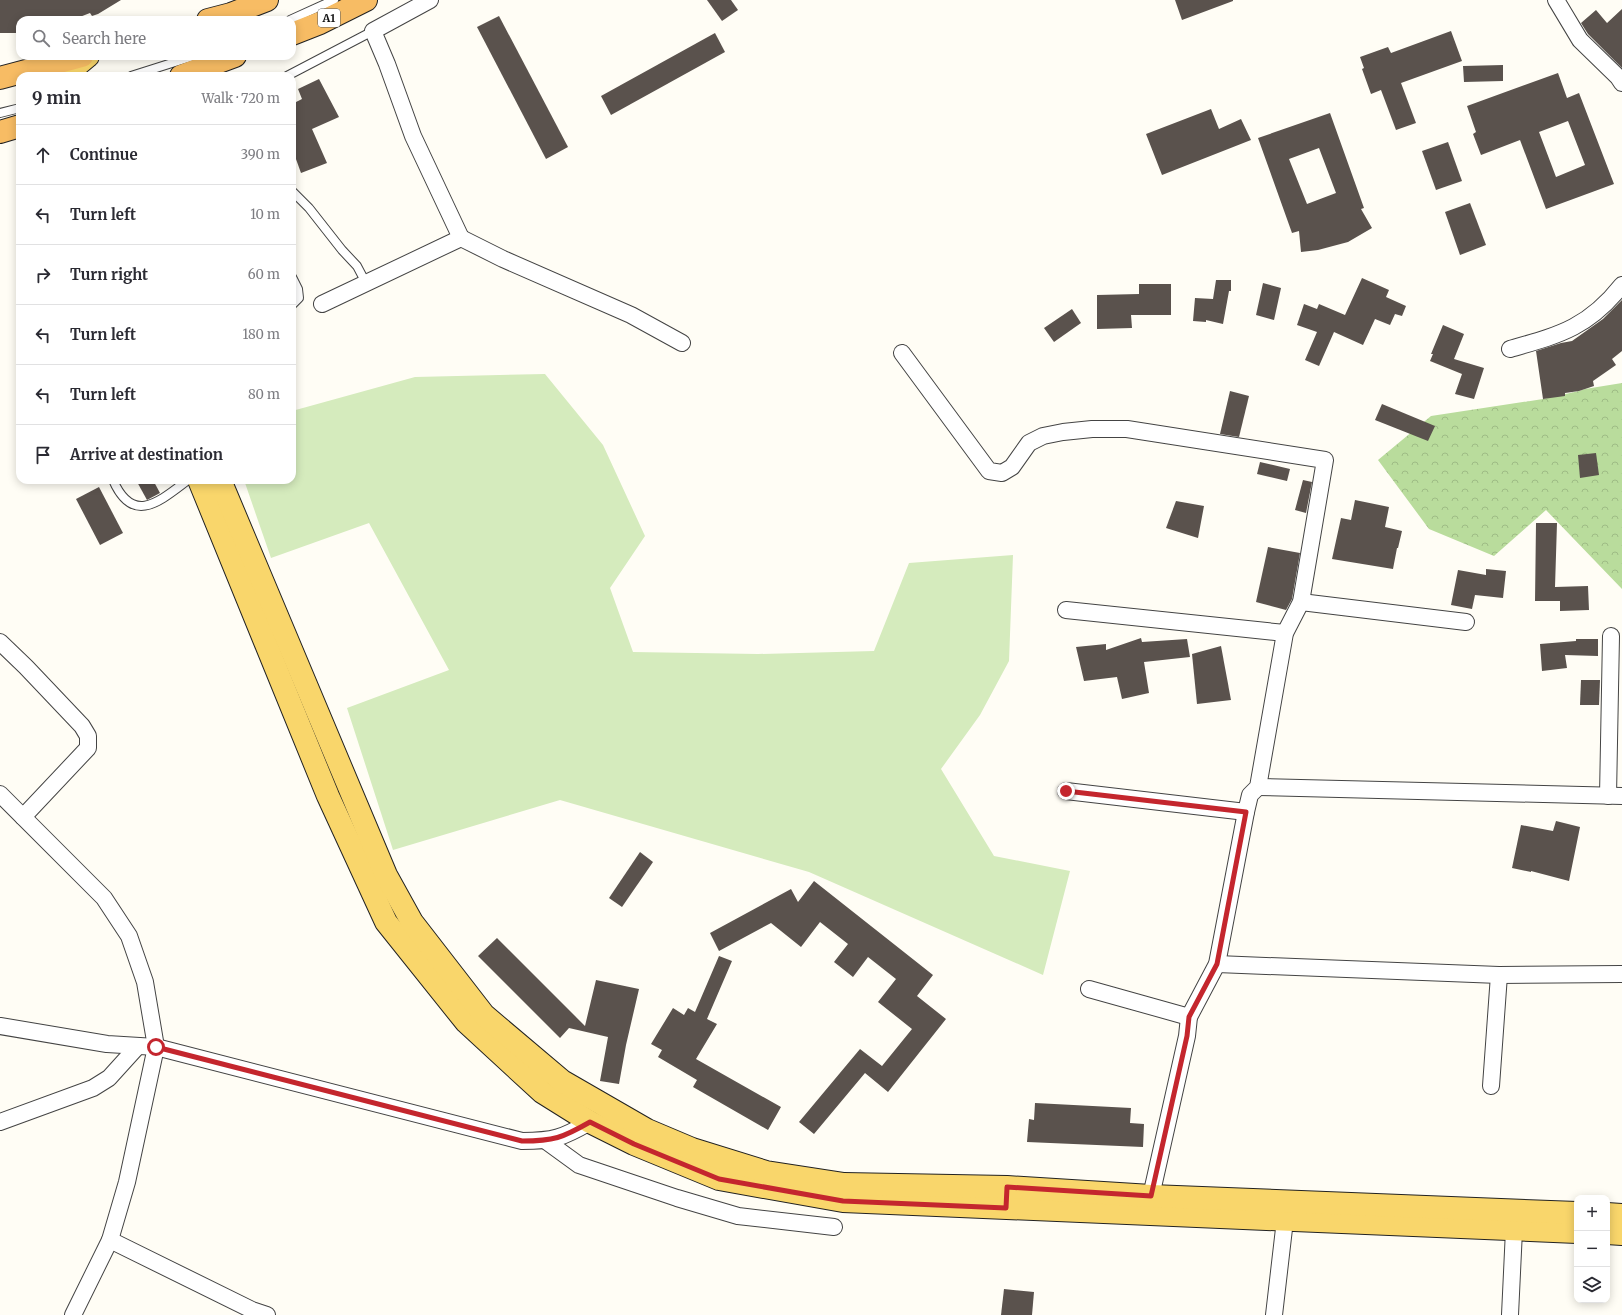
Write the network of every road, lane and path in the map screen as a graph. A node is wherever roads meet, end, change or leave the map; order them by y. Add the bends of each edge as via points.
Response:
1 (267, 0) edge
2 (334, 0) edge
3 (366, 0) edge
4 (430, 0) edge
5 (1556, 0) edge
6 (223, 16) edge
7 (296, 17) edge
8 (296, 32) edge
9 (373, 32) junction
10 (67, 60) edge
11 (83, 60) edge
12 (181, 60) edge
13 (224, 60) edge
14 (22, 72) edge
15 (69, 72) edge
16 (144, 72) edge
17 (192, 72) edge
18 (295, 72) edge
19 (16, 74) edge
20 (16, 77) edge
21 (0, 78) edge
22 (1622, 83) edge
23 (16, 109) edge
24 (0, 113) edge
25 (16, 127) edge
26 (0, 132) edge
27 (0, 140) edge
28 (16, 142) edge
29 (296, 195) edge
30 (461, 238) junction
31 (366, 283) junction
32 (296, 285) edge
33 (1622, 285) edge
34 (296, 301) edge
35 (322, 304) dead end
36 (682, 343) dead end
37 (1510, 349) dead end
38 (902, 353) dead end
39 (115, 484) edge
40 (183, 484) edge
41 (201, 484) edge
42 (222, 484) edge
43 (1301, 602) junction
44 (1066, 610) dead end
45 (1466, 622) dead end
46 (1285, 633) junction
47 (1611, 636) dead end
48 (0, 642) edge
49 (1258, 787) junction
50 (1066, 791) dead end
51 (0, 794) edge
52 (1615, 796) edge
53 (1246, 812) junction
54 (23, 817) junction
55 (1217, 964) junction
56 (1622, 974) edge
57 (1499, 975) junction
58 (1089, 989) dead end
59 (1189, 1017) junction
60 (0, 1026) edge
61 (138, 1046) junction
62 (156, 1047) junction
63 (1491, 1086) dead end
64 (0, 1122) edge
65 (590, 1122) junction
66 (546, 1141) junction
67 (1151, 1196) junction
68 (1006, 1198) junction
69 (1574, 1213) edge
70 (1610, 1214) edge
71 (1622, 1215) edge
72 (1285, 1220) junction
73 (834, 1227) dead end
74 (1514, 1230) junction
75 (1574, 1232) edge
76 (1610, 1233) edge
77 (1622, 1234) edge
78 (110, 1240) junction
79 (73, 1315) edge
80 (267, 1315) edge
81 (1274, 1315) edge
82 (1510, 1315) edge

1 - 6 highway
2 - 7 lane
3 - 8 highway, A1
4 - 9 street
5 - 22 street via 1580,40
9 - 18 lane
9 - 30 street via 413,136
10 - 14 highway
11 - 15 main road
12 - 16 lane
13 - 17 highway
19 - 21 highway
20 - 21 main road
23 - 24 lane
25 - 26 highway
27 - 28 highway
29 - 31 lane via 357,266
30 - 31 street
30 - 36 street via 631,315
31 - 35 street
32 - 34 lane via 299,298
33 - 37 street via 1586,321 1574,328
38 - 43 street via 989,471 1002,473 1012,467 1029,443 1043,436 1092,429 1127,429 1325,460
39 - 40 lane via 126,501 138,506 152,505
41 - 65 main road via 328,796 386,922 466,1022 542,1092
42 - 68 main road via 386,875 412,922 484,1015 562,1081 647,1130 692,1149 766,1172 844,1184
43 - 45 street
43 - 46 street
44 - 46 street
46 - 49 street
47 - 52 street
48 - 54 street via 82,726 88,736 88,748
49 - 52 street
49 - 53 street via 1250,795
50 - 53 street
51 - 54 street
53 - 55 street
54 - 62 street via 104,898 129,936 145,982
55 - 57 street
55 - 59 street
56 - 57 street
57 - 63 street
58 - 59 street
59 - 67 street
60 - 61 street via 107,1044
61 - 62 street
61 - 64 street via 109,1078 93,1088
62 - 66 street via 522,1141
62 - 78 street via 127,1182
65 - 66 street via 566,1136
65 - 68 main road via 634,1144 719,1179 843,1201
66 - 73 street via 579,1165 677,1198 738,1216
67 - 68 main road
67 - 69 main road
68 - 72 main road
70 - 71 main road
72 - 74 main road
72 - 81 street
74 - 75 main road
74 - 82 street
76 - 77 main road
78 - 79 street
78 - 80 street

